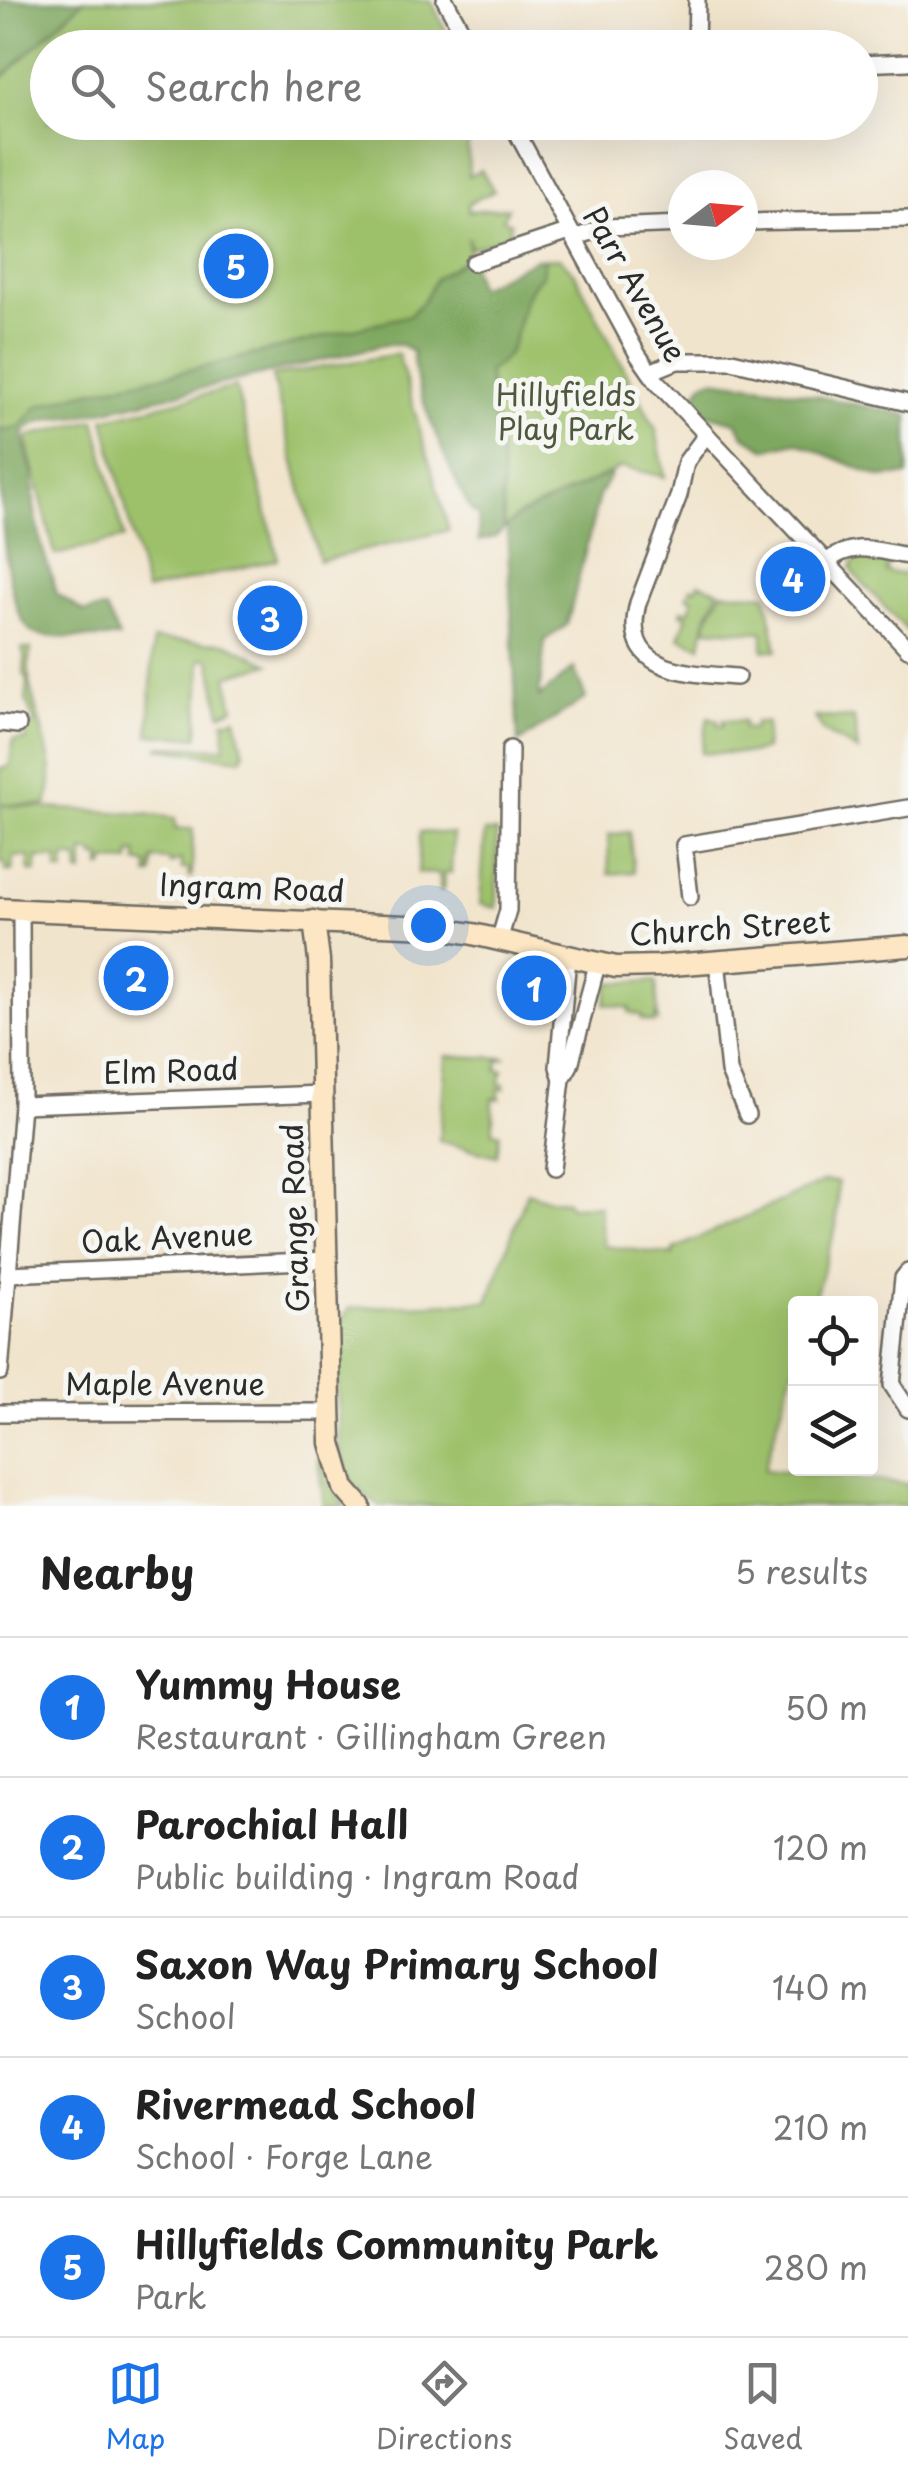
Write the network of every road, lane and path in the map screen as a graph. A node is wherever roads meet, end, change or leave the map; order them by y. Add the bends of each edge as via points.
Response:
1 (444, 0) edge
2 (697, 0) edge
3 (461, 30) edge
4 (696, 30) edge
5 (908, 62) edge
6 (878, 63) edge
7 (521, 140) edge
8 (908, 219) edge
9 (758, 222) edge
10 (668, 225) edge
11 (572, 235) junction
12 (473, 262) dead end
13 (650, 372) junction
14 (908, 403) edge
15 (706, 434) junction
16 (908, 556) edge
17 (826, 562) junction
18 (908, 649) edge
19 (737, 677) dead end
20 (0, 724) edge
21 (18, 725) dead end
22 (510, 749) dead end
23 (908, 808) edge
24 (690, 897) dead end
25 (10, 910) edge
26 (314, 921) junction
27 (499, 941) junction
28 (908, 946) edge
29 (568, 958) junction
30 (717, 961) junction
31 (597, 965) junction
32 (562, 1079) junction
33 (322, 1094) junction
34 (22, 1105) junction
35 (747, 1115) dead end
36 (551, 1169) dead end
37 (327, 1260) junction
38 (908, 1272) edge
39 (8, 1274) junction
40 (0, 1372) edge
41 (908, 1409) edge
42 (0, 1412) edge
43 (330, 1412) junction
44 (360, 1506) edge

1 - 3 street
2 - 4 street
5 - 6 street
7 - 11 street, Parr Avenue
8 - 9 street
10 - 11 street
11 - 12 street
11 - 13 street, Parr Avenue
13 - 14 street via 677,362 732,361
13 - 15 street, Parr Avenue
15 - 17 street, Parr Avenue
15 - 19 street via 686,462 633,622 636,644 650,660 690,674
16 - 17 street via 852,548
17 - 18 street, Parr Avenue
20 - 21 street
22 - 27 street via 508,910
23 - 24 street via 684,844
25 - 26 street, Ingram Road
25 - 34 street
26 - 27 street, Ingram Road via 430,927
26 - 33 street, Grange Road
27 - 29 street, Church Street
28 - 30 street, Church Street
29 - 31 street, Church Street
29 - 32 street
30 - 31 street, Church Street
30 - 35 street via 730,1071
31 - 32 street
32 - 36 street
33 - 34 street, Elm Road
33 - 37 street, Grange Road
34 - 39 street
37 - 39 street, Oak Avenue
37 - 43 street, Grange Road
38 - 41 street via 892,1385
39 - 40 street
42 - 43 street, Maple Avenue
43 - 44 street, Grange Road via 335,1466

